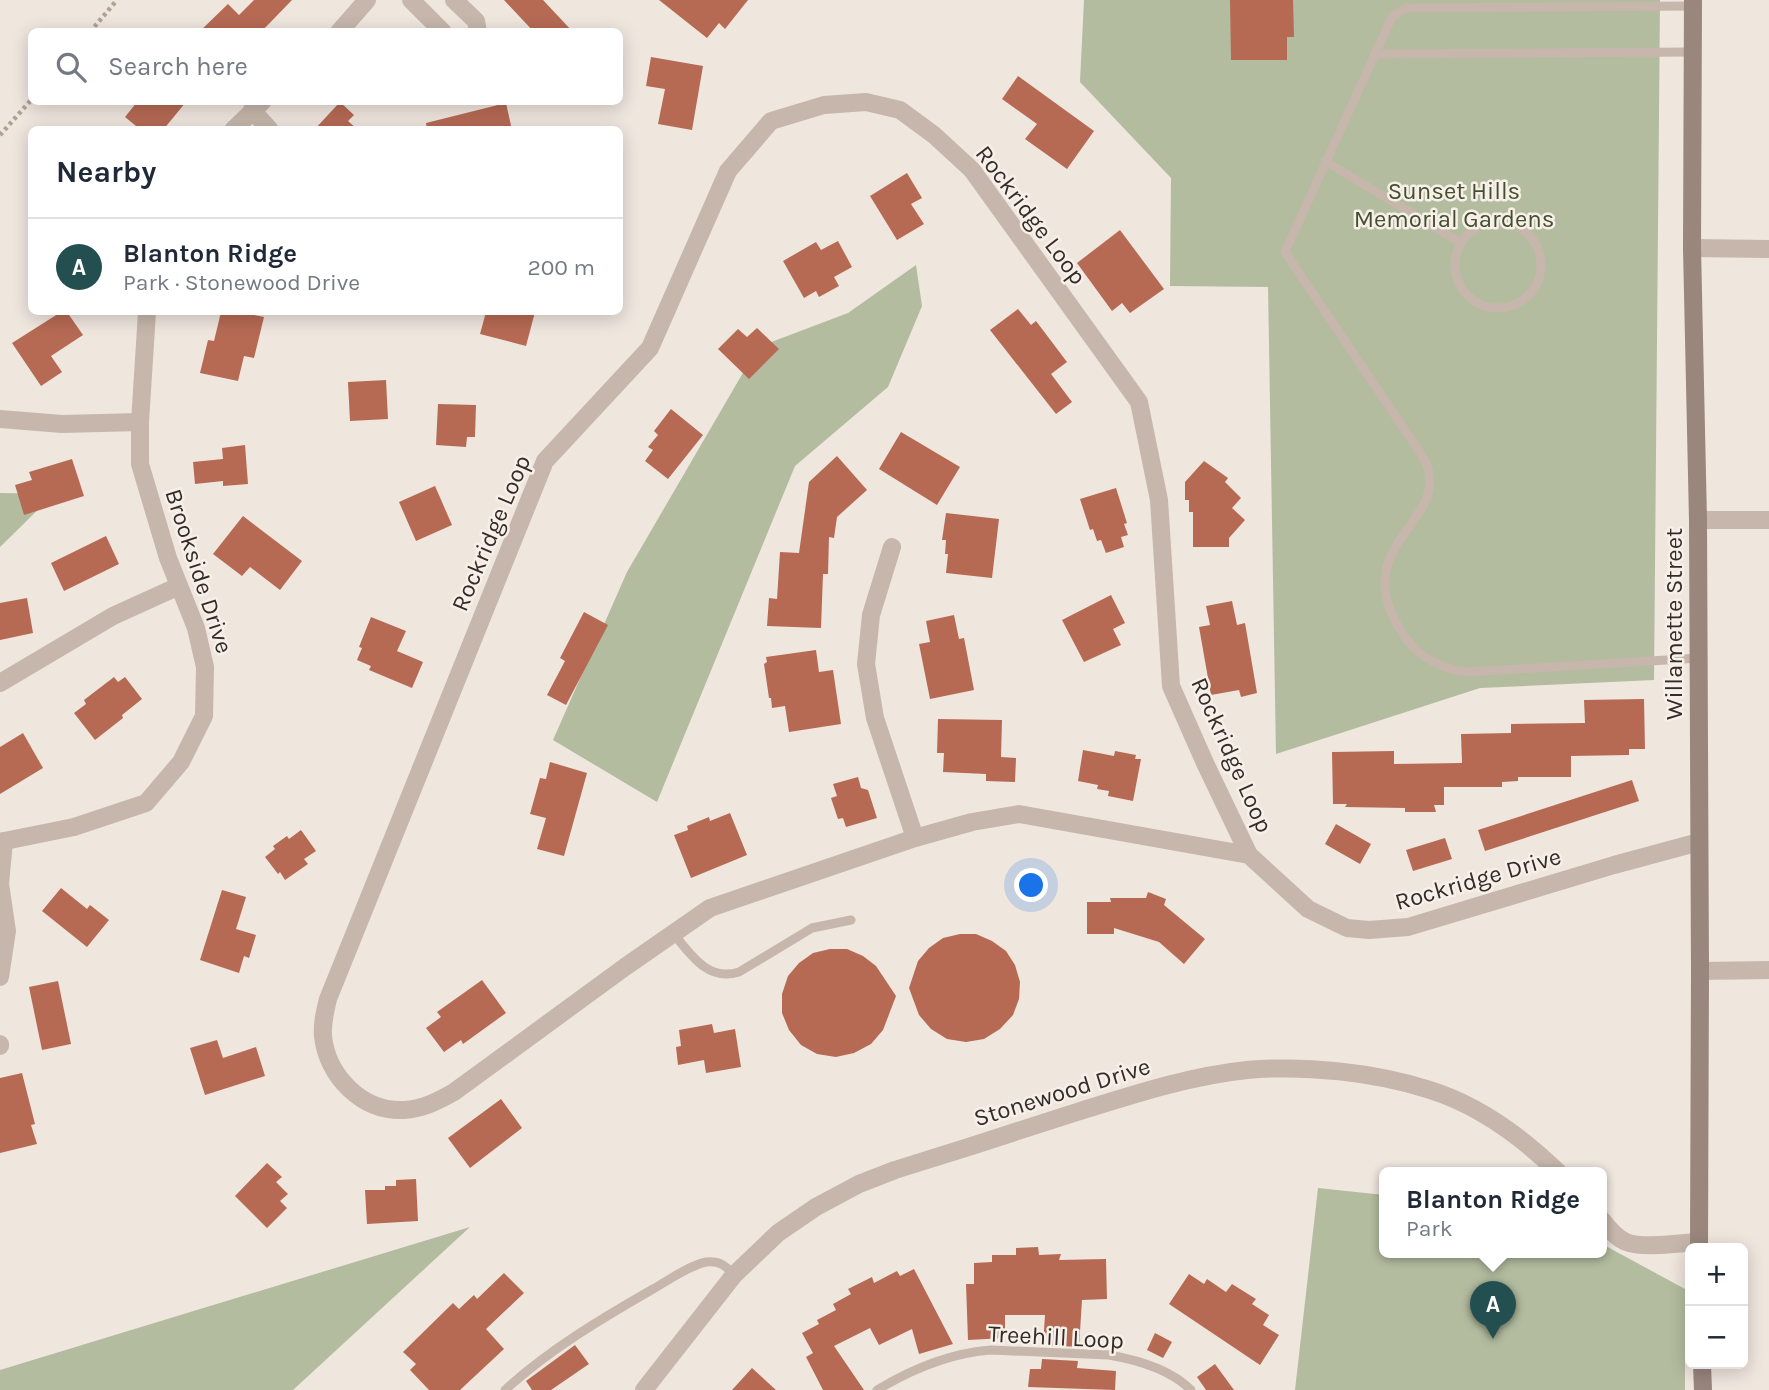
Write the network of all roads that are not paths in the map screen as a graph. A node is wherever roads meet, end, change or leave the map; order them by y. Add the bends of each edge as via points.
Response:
1 (367, 0) edge
2 (411, 0) edge
3 (454, 0) edge
4 (1693, 3) edge
5 (342, 28) edge
6 (439, 28) edge
7 (477, 28) edge
8 (1693, 52) junction
9 (1374, 54) junction
10 (257, 106) edge
11 (237, 126) edge
12 (268, 126) edge
13 (1325, 161) junction
14 (1461, 243) junction
15 (1692, 248) junction
16 (1769, 248) edge
17 (147, 315) edge
18 (0, 419) edge
19 (140, 422) junction
20 (1698, 520) junction
21 (1769, 520) edge
22 (892, 547) dead end
23 (179, 586) junction
24 (1699, 658) junction
25 (0, 683) edge
26 (1219, 792) junction
27 (915, 838) junction
28 (2, 841) edge
29 (1180, 842) junction
30 (1699, 842) junction
31 (1249, 855) junction
32 (851, 920) dead end
33 (673, 933) junction
34 (1769, 970) edge
35 (1700, 971) junction
36 (0, 977) edge
37 (1553, 1167) edge
38 (1607, 1226) edge
39 (1699, 1243) edge
40 (1685, 1245) edge
41 (734, 1275) junction
42 (1702, 1369) edge
43 (505, 1390) edge
44 (644, 1390) edge
45 (877, 1390) edge
46 (1191, 1390) edge
47 (1703, 1390) edge

1 - 5 street
2 - 6 street
3 - 7 street
4 - 8 main road, Willamette Street
4 - 9 lane via 1406,8 1392,17
8 - 9 lane
8 - 15 main road, Willamette Street
9 - 13 lane
10 - 11 street
10 - 12 street
13 - 14 lane
13 - 24 lane via 1284,252 1430,472 1427,501 1390,554 1384,578 1389,608 1408,642 1433,662 1455,671
14 - 14 lane via 1455,268 1459,282 1476,301 1488,306 1514,305 1535,288 1541,262 1538,248 1521,228 1495,222 1481,225
15 - 16 street
15 - 20 main road, Willamette Street
17 - 19 street, Brookside Drive
18 - 19 street via 62,424
19 - 23 street, Brookside Drive via 140,464
20 - 21 street
20 - 24 main road, Willamette Street
22 - 27 street via 871,615 866,664 875,718
23 - 25 street via 113,616
23 - 28 street, Brookside Drive via 205,667 204,716 181,762 146,803 74,827
24 - 30 main road, Willamette Street
26 - 29 street via 1225,833 1214,840
26 - 31 street, Rockridge Loop
26 - 33 street, Rockridge Loop via 1171,686 1159,500 1139,402 972,170 900,110 866,102 824,105 771,121 728,171 650,348 545,461 328,999 323,1018 327,1052 345,1086 370,1103 402,1110 435,1103
27 - 29 street, Rockridge Loop via 1019,814
27 - 33 street, Rockridge Loop via 722,903
28 - 36 street via 0,884 7,931
29 - 31 street, Rockridge Loop
30 - 31 street, Rockridge Drive via 1417,925 1369,930 1347,928 1308,909
30 - 35 main road, Willamette Street
32 - 33 lane via 812,928 730,975 709,971
34 - 35 street
35 - 39 main road, Willamette Street
37 - 41 street, Stonewood Drive via 1499,1125 1430,1090 1346,1073 1245,1070 1135,1094 871,1179 778,1233
38 - 40 street via 1627,1242
41 - 43 lane via 716,1262 685,1271 557,1347
41 - 44 street, Stonewood Drive
42 - 47 main road
45 - 46 lane, Treehill Loop via 931,1363 991,1350 1128,1358 1168,1373

